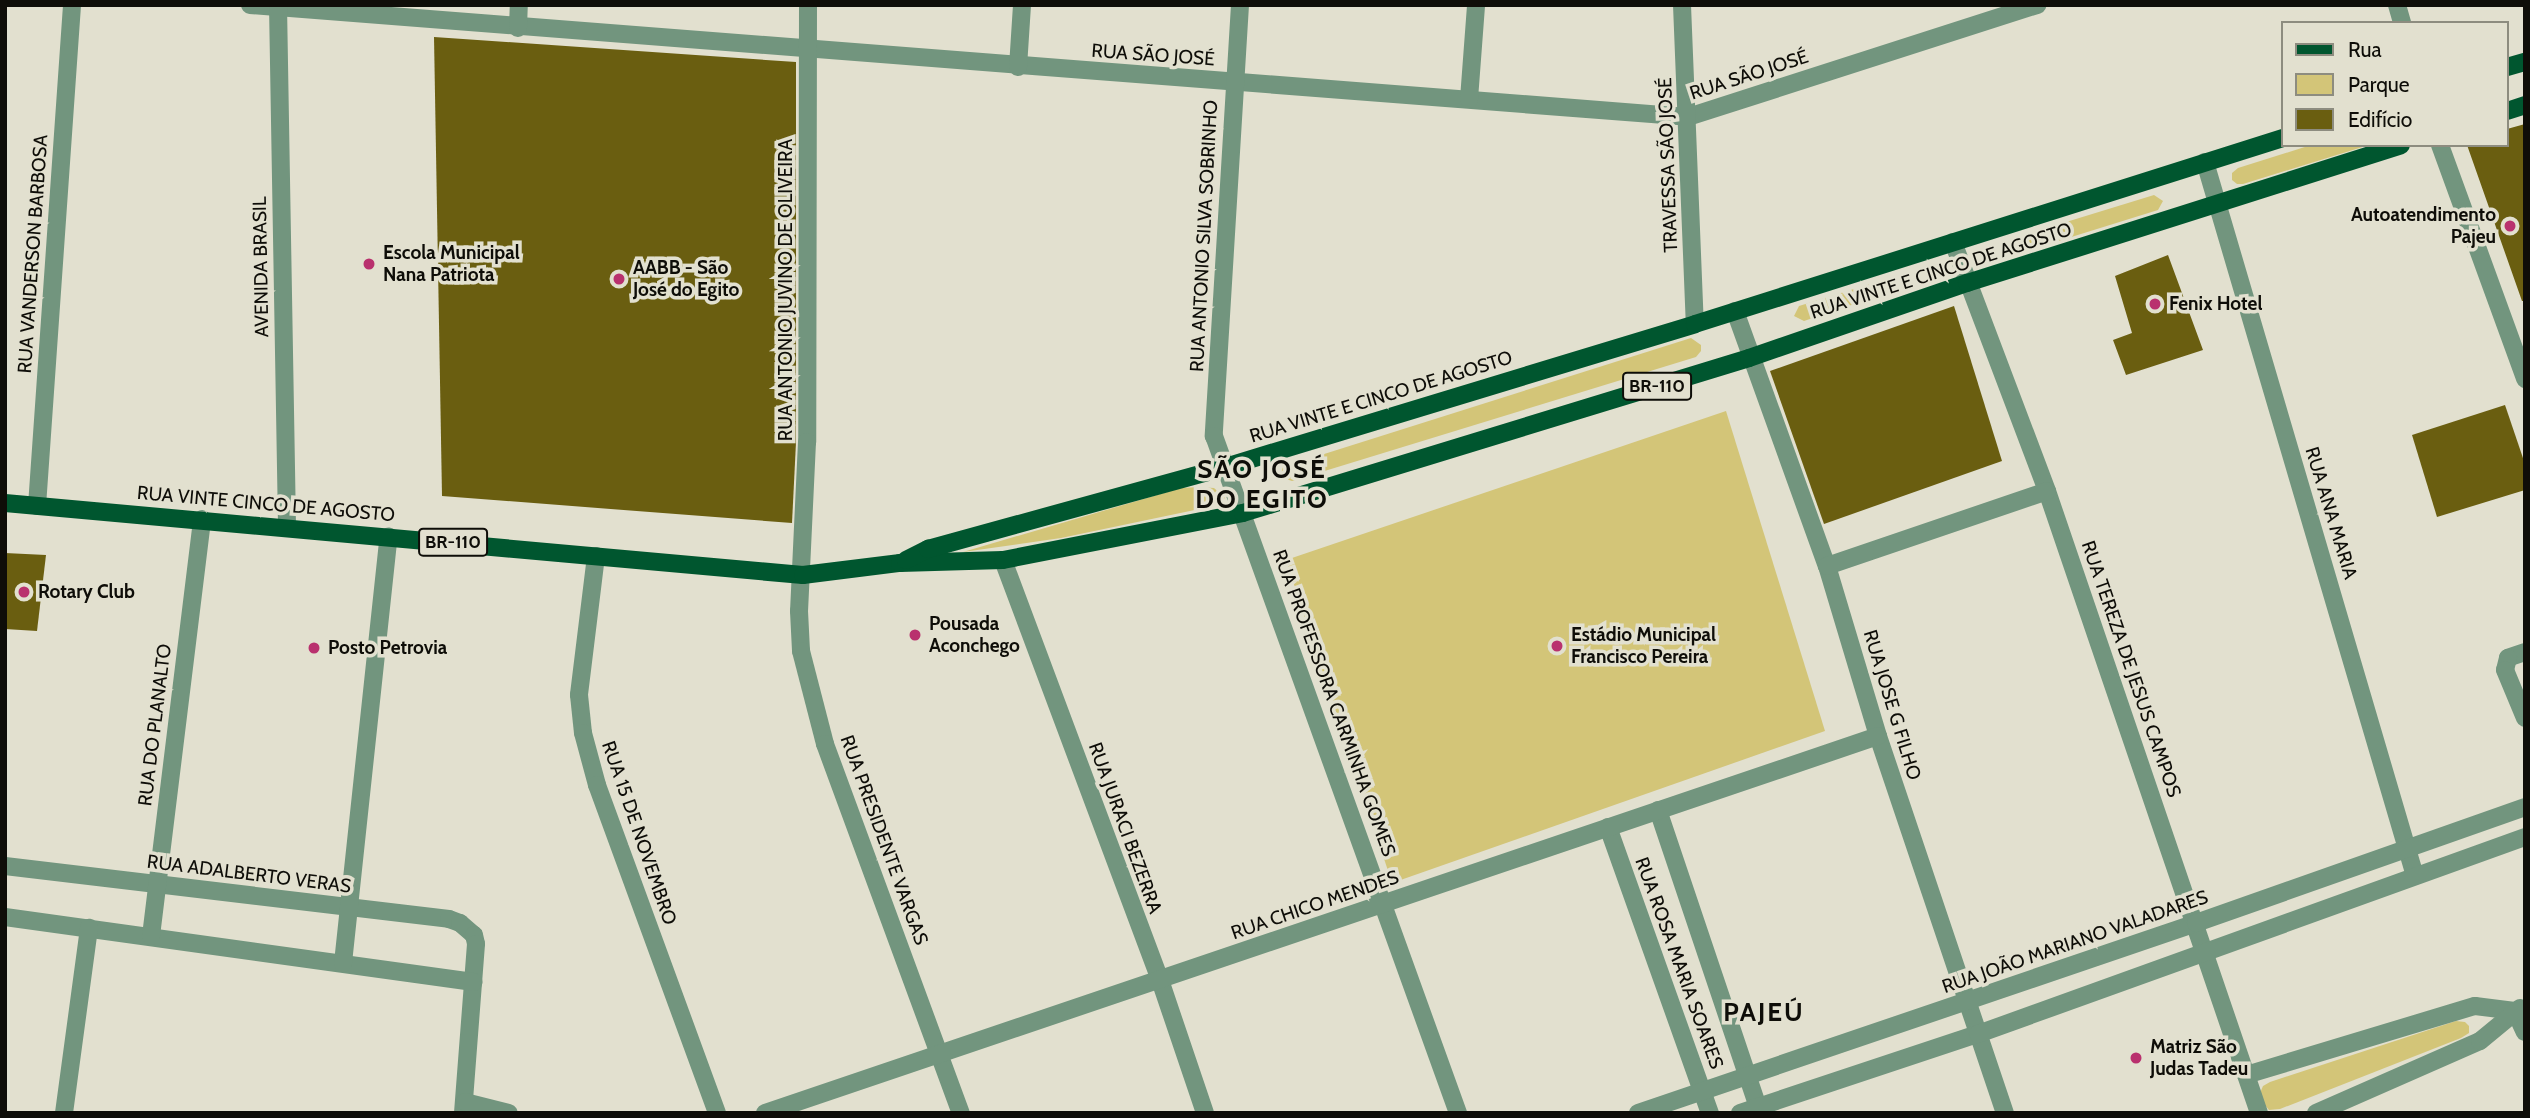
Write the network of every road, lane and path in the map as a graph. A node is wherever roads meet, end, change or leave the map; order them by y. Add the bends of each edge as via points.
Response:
1 (72, 5) edge
2 (250, 5) edge
3 (519, 5) edge
4 (808, 5) edge
5 (1023, 5) edge
6 (1240, 5) edge
7 (1476, 5) edge
8 (1682, 5) edge
9 (2037, 5) edge
10 (277, 6) edge
11 (517, 28) junction
12 (808, 48) junction
13 (1018, 66) junction
14 (1234, 82) junction
15 (1469, 99) junction
16 (1688, 117) junction
17 (2282, 138) edge
18 (2395, 147) edge
19 (2441, 147) edge
20 (2204, 162) junction
21 (2216, 203) junction
22 (1953, 242) junction
23 (1967, 283) junction
24 (1735, 311) junction
25 (1695, 324) junction
26 (1749, 358) junction
27 (2525, 379) edge
28 (1225, 467) junction
29 (2047, 491) junction
30 (5, 503) edge
31 (37, 506) junction
32 (1243, 513) junction
33 (202, 519) junction
34 (287, 527) junction
35 (389, 536) junction
36 (596, 556) junction
37 (1003, 560) junction
38 (900, 563) junction
39 (1827, 566) junction
40 (803, 575) junction
41 (2525, 652) edge
42 (2525, 718) edge
43 (1878, 736) junction
44 (2525, 807) edge
45 (1658, 810) junction
46 (1608, 827) junction
47 (2525, 837) edge
48 (2407, 849) junction
49 (5, 866) edge
50 (2415, 876) junction
51 (157, 884) junction
52 (1383, 903) junction
53 (349, 908) junction
54 (5, 918) edge
55 (2196, 923) junction
56 (89, 928) junction
57 (151, 936) junction
58 (2206, 950) junction
59 (343, 963) junction
60 (1160, 980) junction
61 (474, 982) junction
62 (1966, 1001) junction
63 (2520, 1009) edge
64 (2525, 1032) edge
65 (1978, 1034) junction
66 (941, 1054) junction
67 (1746, 1074) junction
68 (2246, 1075) junction
69 (1702, 1091) junction
70 (464, 1108) edge
71 (1759, 1110) edge
72 (64, 1113) edge
73 (509, 1113) edge
74 (717, 1113) edge
75 (765, 1113) edge
76 (961, 1113) edge
77 (1205, 1113) edge
78 (1458, 1113) edge
79 (1638, 1113) edge
80 (1710, 1113) edge
81 (1740, 1113) edge
82 (2005, 1113) edge
83 (2259, 1113) edge
84 (2316, 1113) edge

1 - 31 street, RUA VANDERSON BARBOSA
2 - 10 street, RUA SÃO JOSÉ
3 - 11 street
4 - 12 street, RUA ANTONIO JUVINO DE OLIVEIRA
5 - 13 street
6 - 14 street, RUA ANTONIO SILVA SOBRINHO
7 - 15 street
8 - 16 street, TRAVESSA SÃO JOSÉ
9 - 16 street, RUA SÃO JOSÉ
10 - 11 street, RUA SÃO JOSÉ
10 - 34 street, AVENIDA BRASIL
11 - 12 street, RUA SÃO JOSÉ
12 - 13 street, RUA SÃO JOSÉ
12 - 40 street, RUA ANTONIO JUVINO DE OLIVEIRA
13 - 14 street, RUA SÃO JOSÉ
14 - 15 street, RUA SÃO JOSÉ
14 - 28 street, RUA ANTONIO SILVA SOBRINHO via 1214,436
15 - 16 street, RUA SÃO JOSÉ
16 - 25 street, TRAVESSA SÃO JOSÉ
17 - 20 main road, RUA VINTE E CINCO DE AGOSTO / BR-110
18 - 21 main road, RUA VINTE E CINCO DE AGOSTO / BR-110
19 - 27 street
20 - 21 street, RUA ANA MARIA
20 - 22 main road, RUA VINTE E CINCO DE AGOSTO / BR-110
21 - 23 main road, RUA VINTE E CINCO DE AGOSTO / BR-110
21 - 48 street, RUA ANA MARIA
22 - 23 street, RUA TEREZA DE JESUS CAMPOS
22 - 24 main road, RUA VINTE E CINCO DE AGOSTO / BR-110
23 - 26 main road, RUA VINTE E CINCO DE AGOSTO / BR-110
23 - 29 street, RUA TEREZA DE JESUS CAMPOS
24 - 25 main road, RUA VINTE E CINCO DE AGOSTO / BR-110
24 - 26 street, RUA JOSE G FILHO
25 - 28 main road, RUA VINTE E CINCO DE AGOSTO / BR-110
26 - 32 main road, RUA VINTE E CINCO DE AGOSTO / BR-110
26 - 39 street, RUA JOSE G FILHO
28 - 32 street, RUA PROFESSORA CARMINHA GOMES
28 - 38 main road, RUA VINTE E CINCO DE AGOSTO / BR-110 via 928,549
29 - 39 street
29 - 55 street, RUA TEREZA DE JESUS CAMPOS
30 - 31 main road, RUA VINTE CINCO DE AGOSTO / BR-110
31 - 33 main road, RUA VINTE CINCO DE AGOSTO / BR-110
32 - 37 main road, RUA VINTE E CINCO DE AGOSTO / BR-110
32 - 52 street, RUA PROFESSORA CARMINHA GOMES
33 - 34 main road, RUA VINTE CINCO DE AGOSTO / BR-110
33 - 51 street, RUA DO PLANALTO
34 - 35 main road, RUA VINTE CINCO DE AGOSTO / BR-110
35 - 36 main road, RUA VINTE CINCO DE AGOSTO / BR-110
35 - 53 street
36 - 40 main road, RUA VINTE CINCO DE AGOSTO / BR-110
36 - 74 street, RUA 15 DE NOVEMBRO via 579,695 583,733 597,785
37 - 38 main road, RUA VINTE E CINCO DE AGOSTO / BR-110
37 - 60 street, RUA JURACI BEZERRA
38 - 40 main road, RUA VINTE CINCO DE AGOSTO / BR-110
39 - 43 street, RUA JOSE G FILHO
40 - 66 street, RUA PRESIDENTE VARGAS via 801,650 825,744
41 - 42 street via 2508,658 2505,670
43 - 45 street, RUA CHICO MENDES
43 - 62 street, RUA JOSE G FILHO
44 - 48 street, RUA JOÃO MARIANO VALADARES
45 - 46 street, RUA CHICO MENDES
45 - 67 street, RUA ROSA MARIA SOARES
46 - 52 street, RUA CHICO MENDES
46 - 69 street, RUA ROSA MARIA SOARES
47 - 50 street
48 - 50 street, RUA ANA MARIA
48 - 55 street, RUA JOÃO MARIANO VALADARES
49 - 51 street, RUA ADALBERTO VERAS
50 - 58 street
51 - 53 street, RUA ADALBERTO VERAS
51 - 57 street, RUA DO PLANALTO
52 - 60 street, RUA CHICO MENDES
52 - 78 street, RUA PROFESSORA CARMINHA GOMES
53 - 59 street
53 - 61 street, RUA ADALBERTO VERAS via 449,919 469,929 476,944
54 - 56 street
55 - 58 street, RUA TEREZA DE JESUS CAMPOS
55 - 62 street, RUA JOÃO MARIANO VALADARES
56 - 57 street
56 - 72 street
57 - 59 street
58 - 65 street
58 - 68 street, RUA TEREZA DE JESUS CAMPOS
59 - 61 street
60 - 66 street, RUA CHICO MENDES
60 - 77 street, RUA JURACI BEZERRA
61 - 70 street
62 - 65 street, RUA JOSE G FILHO
62 - 67 street, RUA JOÃO MARIANO VALADARES
63 - 64 street
63 - 68 street via 2475,1006
63 - 84 street via 2480,1041
65 - 71 street
65 - 82 street, RUA JOSE G FILHO
66 - 75 street, RUA CHICO MENDES
66 - 76 street, RUA PRESIDENTE VARGAS
67 - 69 street, RUA JOÃO MARIANO VALADARES
67 - 71 street, RUA ROSA MARIA SOARES
68 - 83 street, RUA TEREZA DE JESUS CAMPOS
69 - 79 street, RUA JOÃO MARIANO VALADARES
69 - 80 street, RUA ROSA MARIA SOARES
70 - 73 street
71 - 81 street

